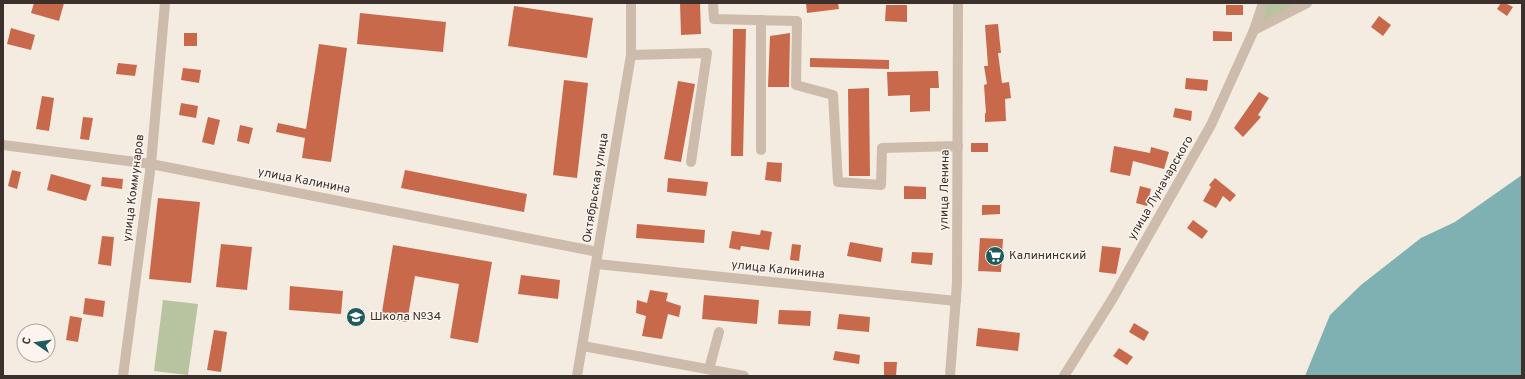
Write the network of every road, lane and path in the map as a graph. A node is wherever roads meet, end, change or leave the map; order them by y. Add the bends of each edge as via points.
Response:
1 (165, 3) edge
2 (631, 3) edge
3 (713, 3) edge
4 (958, 3) edge
5 (1263, 3) edge
6 (1307, 3) edge
7 (760, 20) junction
8 (1254, 30) junction
9 (631, 55) junction
10 (3, 145) edge
11 (958, 146) junction
12 (761, 150) dead end
13 (691, 162) dead end
14 (151, 164) junction
15 (598, 252) junction
16 (597, 264) junction
17 (956, 301) junction
18 (719, 332) dead end
19 (583, 346) junction
20 (709, 370) junction
21 (123, 376) edge
22 (577, 376) edge
23 (744, 376) edge
24 (950, 376) edge
25 (1064, 376) edge

1 - 14 street, улица Коммунаров
2 - 9 street, Октябрьская улица
3 - 7 street via 714,19
4 - 11 street, улица Ленина
5 - 8 street, улица Луначарского
6 - 8 street
7 - 11 street via 797,21 796,85 833,95 838,182 881,185 882,148
7 - 12 street
8 - 25 street, улица Луначарского via 1211,125 1113,298
9 - 13 street via 707,53
9 - 15 street, Октябрьская улица
10 - 14 street, улица Калинина
11 - 17 street, улица Ленина
14 - 15 street, улица Калинина
14 - 21 street, улица Коммунаров
15 - 16 street, Октябрьская улица
16 - 17 street, улица Калинина
16 - 19 street, Октябрьская улица
17 - 24 street, улица Ленина
18 - 20 street
19 - 20 street
19 - 22 street, Октябрьская улица
20 - 23 street

